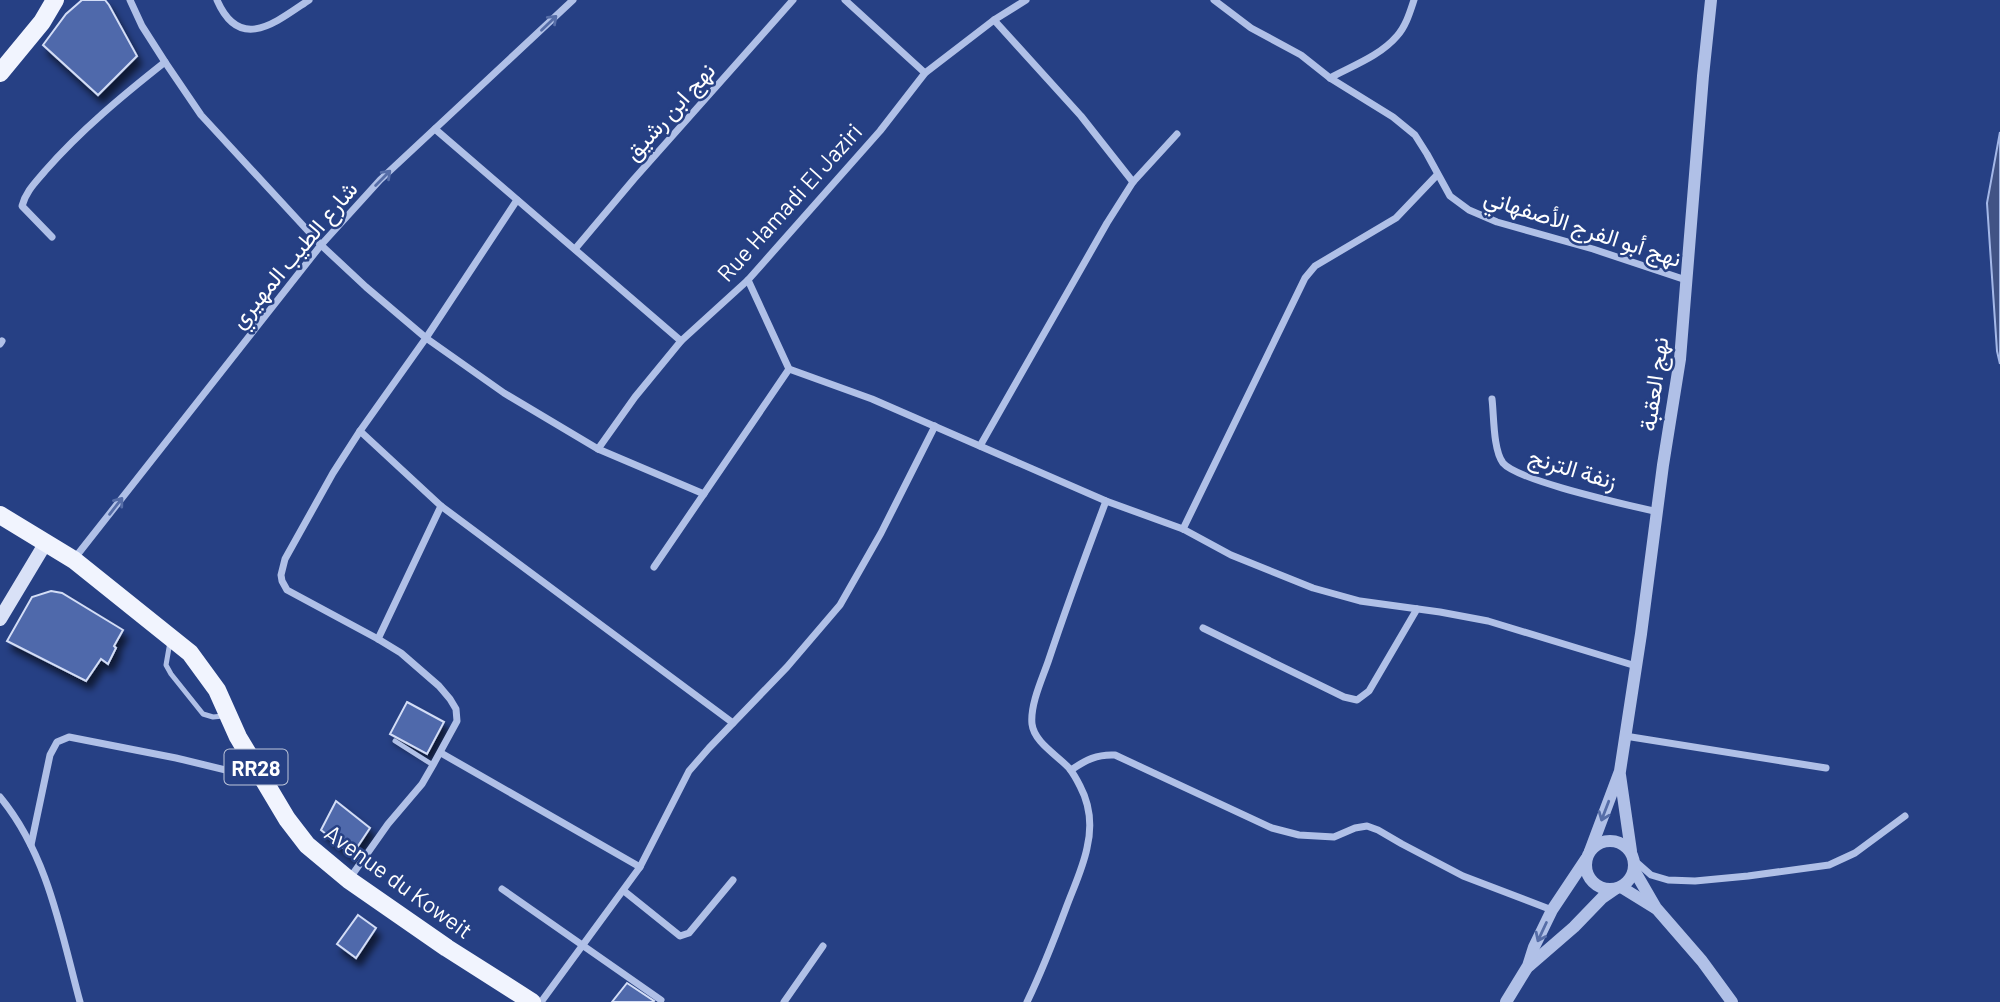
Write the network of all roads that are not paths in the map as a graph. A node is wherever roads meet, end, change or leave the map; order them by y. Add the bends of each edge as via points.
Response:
1 (55, 0) edge
2 (70, 0) edge
3 (130, 0) edge
4 (217, 0) edge
5 (309, 0) edge
6 (573, 0) edge
7 (793, 0) edge
8 (845, 0) edge
9 (1026, 0) edge
10 (1214, 0) edge
11 (1414, 0) edge
12 (1712, 0) edge
13 (994, 20) junction
14 (42, 22) junction
15 (164, 62) junction
16 (0, 73) edge
17 (925, 73) junction
18 (1329, 78) junction
19 (435, 129) junction
20 (1177, 134) dead end
21 (1437, 175) junction
22 (1133, 182) junction
23 (517, 200) junction
24 (52, 237) dead end
25 (321, 245) junction
26 (575, 249) junction
27 (748, 280) junction
28 (1686, 280) junction
29 (426, 338) junction
30 (681, 341) junction
31 (789, 369) junction
32 (1492, 399) dead end
33 (935, 426) junction
34 (360, 431) junction
35 (980, 446) junction
36 (598, 449) junction
37 (704, 494) junction
38 (1106, 501) junction
39 (441, 506) junction
40 (1657, 512) junction
41 (0, 515) edge
42 (1182, 529) junction
43 (45, 544) junction
44 (74, 560) junction
45 (654, 567) dead end
46 (1417, 609) junction
47 (0, 619) edge
48 (1203, 628) dead end
49 (171, 636) junction
50 (379, 639) junction
51 (1636, 666) junction
52 (230, 715) junction
53 (733, 723) junction
54 (1625, 736) junction
55 (395, 741) dead end
56 (441, 753) junction
57 (433, 765) junction
58 (1826, 768) dead end
59 (1071, 770) junction
60 (1620, 771) junction
61 (264, 779) junction
62 (0, 797) edge
63 (1905, 816) dead end
64 (31, 845) junction
65 (1588, 855) junction
66 (1633, 860) junction
67 (640, 867) junction
68 (349, 880) junction
69 (733, 880) dead end
70 (502, 888) dead end
71 (1618, 888) junction
72 (624, 891) junction
73 (1656, 908) junction
74 (1552, 910) junction
75 (583, 944) junction
76 (823, 946) dead end
77 (1528, 966) junction
78 (661, 1000) dead end
79 (80, 1002) edge
80 (532, 1002) edge
81 (541, 1002) edge
82 (784, 1002) edge
83 (1027, 1002) edge
84 (1506, 1002) edge
85 (1732, 1002) edge

1 - 14 main road
2 - 14 main road
3 - 15 street
4 - 5 street via 230,23 249,30 274,23
19 -> 6 street, شارع الطيب المهيري
7 - 26 street, نهج ابن رشيق
8 - 17 street
9 - 13 street, Rue Hamadi El Jaziri
10 - 18 street, نهج أبو الفرج الأصفهاني
11 - 18 street via 1397,37 1373,56
12 - 28 street, نهج العقبة
13 - 17 street, Rue Hamadi El Jaziri
13 - 22 street via 1081,116
14 - 16 main road
15 - 24 street via 66,147 25,195 22,206
15 - 25 street via 201,115
17 - 27 street, Rue Hamadi El Jaziri
18 - 21 street, نهج أبو الفرج الأصفهاني via 1415,135
19 - 23 street
25 -> 19 street, شارع الطيب المهيري
20 - 22 street
21 - 28 street, نهج أبو الفرج الأصفهاني via 1450,196 1497,222
21 - 42 street via 1396,218 1315,266 1305,278
22 - 35 street
23 - 26 street
23 - 29 street
25 - 29 street
44 -> 25 street, شارع الطيب المهيري
26 - 30 street
27 - 30 street, Rue Hamadi El Jaziri
27 - 31 street
28 - 40 street, نهج العقبة
29 - 34 street
29 - 36 street via 504,393
30 - 36 street, Rue Hamadi El Jaziri
31 - 33 street
31 - 37 street
32 - 40 street, زنفة الترنج via 1497,448 1510,468
33 - 35 street
33 - 53 street via 840,605
34 - 39 street
34 - 50 street via 301,528 281,575 287,590
35 - 38 street
36 - 37 street
37 - 45 street
38 - 42 street
38 - 59 street via 1032,715 1040,740
39 - 50 street
39 - 53 street
40 - 51 street, نهج العقبة
41 - 43 main road, Avenue du Koweit / RR28
42 - 46 street via 1231,555 1313,588
43 - 44 main road, Avenue du Koweit / RR28
43 - 47 main road
44 - 49 main road, Avenue du Koweit / RR28
46 - 48 street via 1369,691 1357,700
46 - 51 street via 1488,621
49 - 52 main road, Avenue du Koweit / RR28 via 206,673
49 - 52 lane via 166,665 171,674 203,714
50 - 56 street via 423,671 456,709 457,721
51 - 54 street, نهج العقبة
52 - 61 main road, Avenue du Koweit / RR28
53 - 67 street via 689,771
54 - 58 street
54 - 60 street, نهج العقبة
55 - 57 lane
56 - 57 street
56 - 67 street
57 - 68 street
59 - 74 street via 1101,754 1115,755 1272,828 1334,837 1367,826 1463,876
59 - 83 street via 1087,800 1087,849
60 -> 65 street
60 - 66 street
61 - 64 street via 69,737 57,742 50,755
61 - 68 main road, Avenue du Koweit / RR28 via 307,845
62 - 64 street
63 - 66 street via 1829,865 1695,881 1651,875
64 - 79 street via 49,886
65 - 66 street via 1597,844 1615,841 1624,844
65 - 71 street via 1590,879 1601,888
65 - 74 street
66 - 71 street via 1632,877
66 - 73 street
67 - 72 street
68 - 80 main road, Avenue du Koweit / RR28
69 - 72 street via 689,933 680,936
70 - 75 street
71 - 73 street
71 - 77 street
72 - 75 street
73 - 85 street
74 -> 77 street
75 - 78 street
75 - 81 street
76 - 82 street
77 - 84 street

